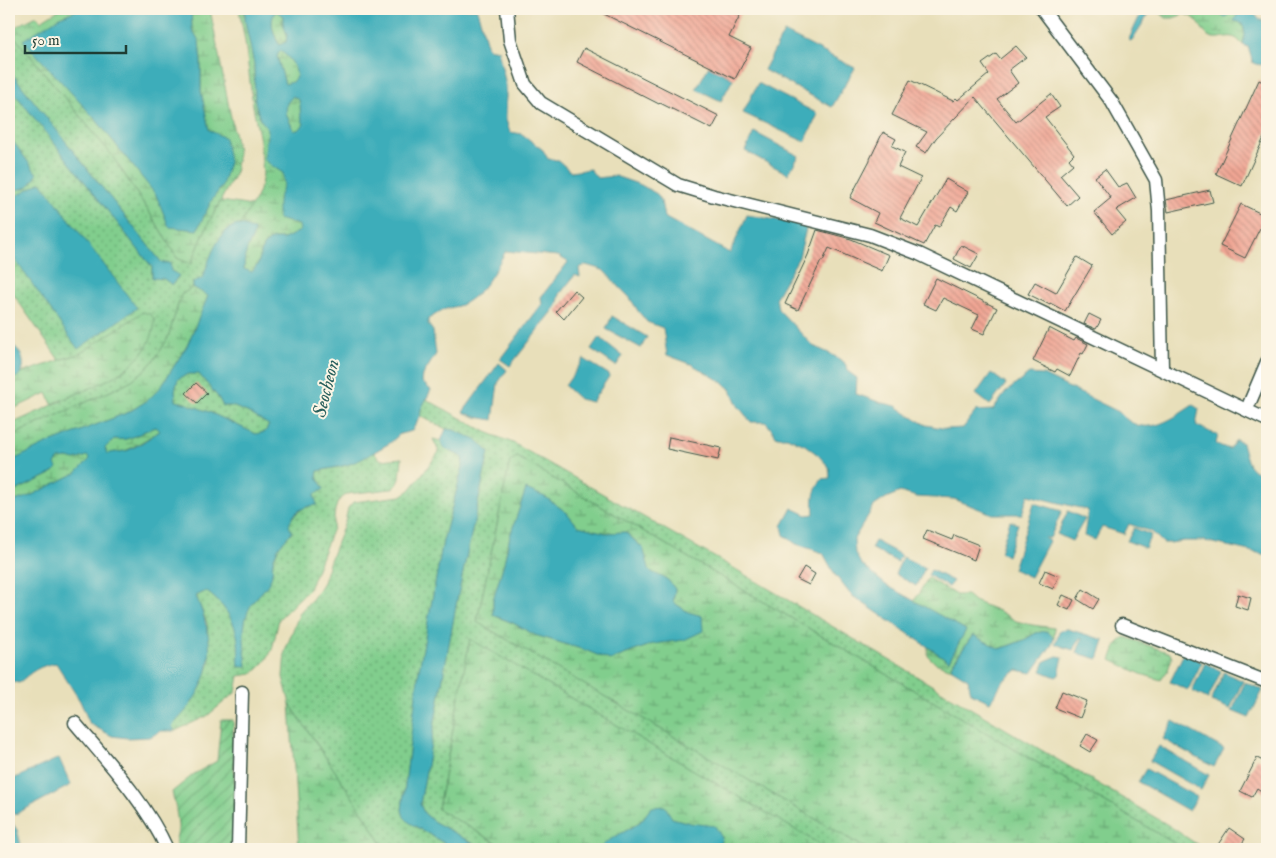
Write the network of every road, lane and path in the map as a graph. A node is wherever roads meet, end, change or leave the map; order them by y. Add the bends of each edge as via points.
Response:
1 (507, 9) edge
2 (1042, 9) edge
3 (1267, 362) edge
4 (1162, 369) junction
5 (1246, 409) junction
6 (1267, 420) edge
7 (1122, 625) dead end
8 (1267, 682) edge
9 (242, 692) dead end
10 (75, 724) dead end
11 (167, 849) edge
12 (238, 849) edge

1 - 4 street via 510,40 525,84 541,103 678,185 878,238 919,254
2 - 4 street via 1112,102 1156,180
3 - 5 street
4 - 5 street
5 - 6 street
7 - 8 street
9 - 12 street
10 - 11 street via 146,811

